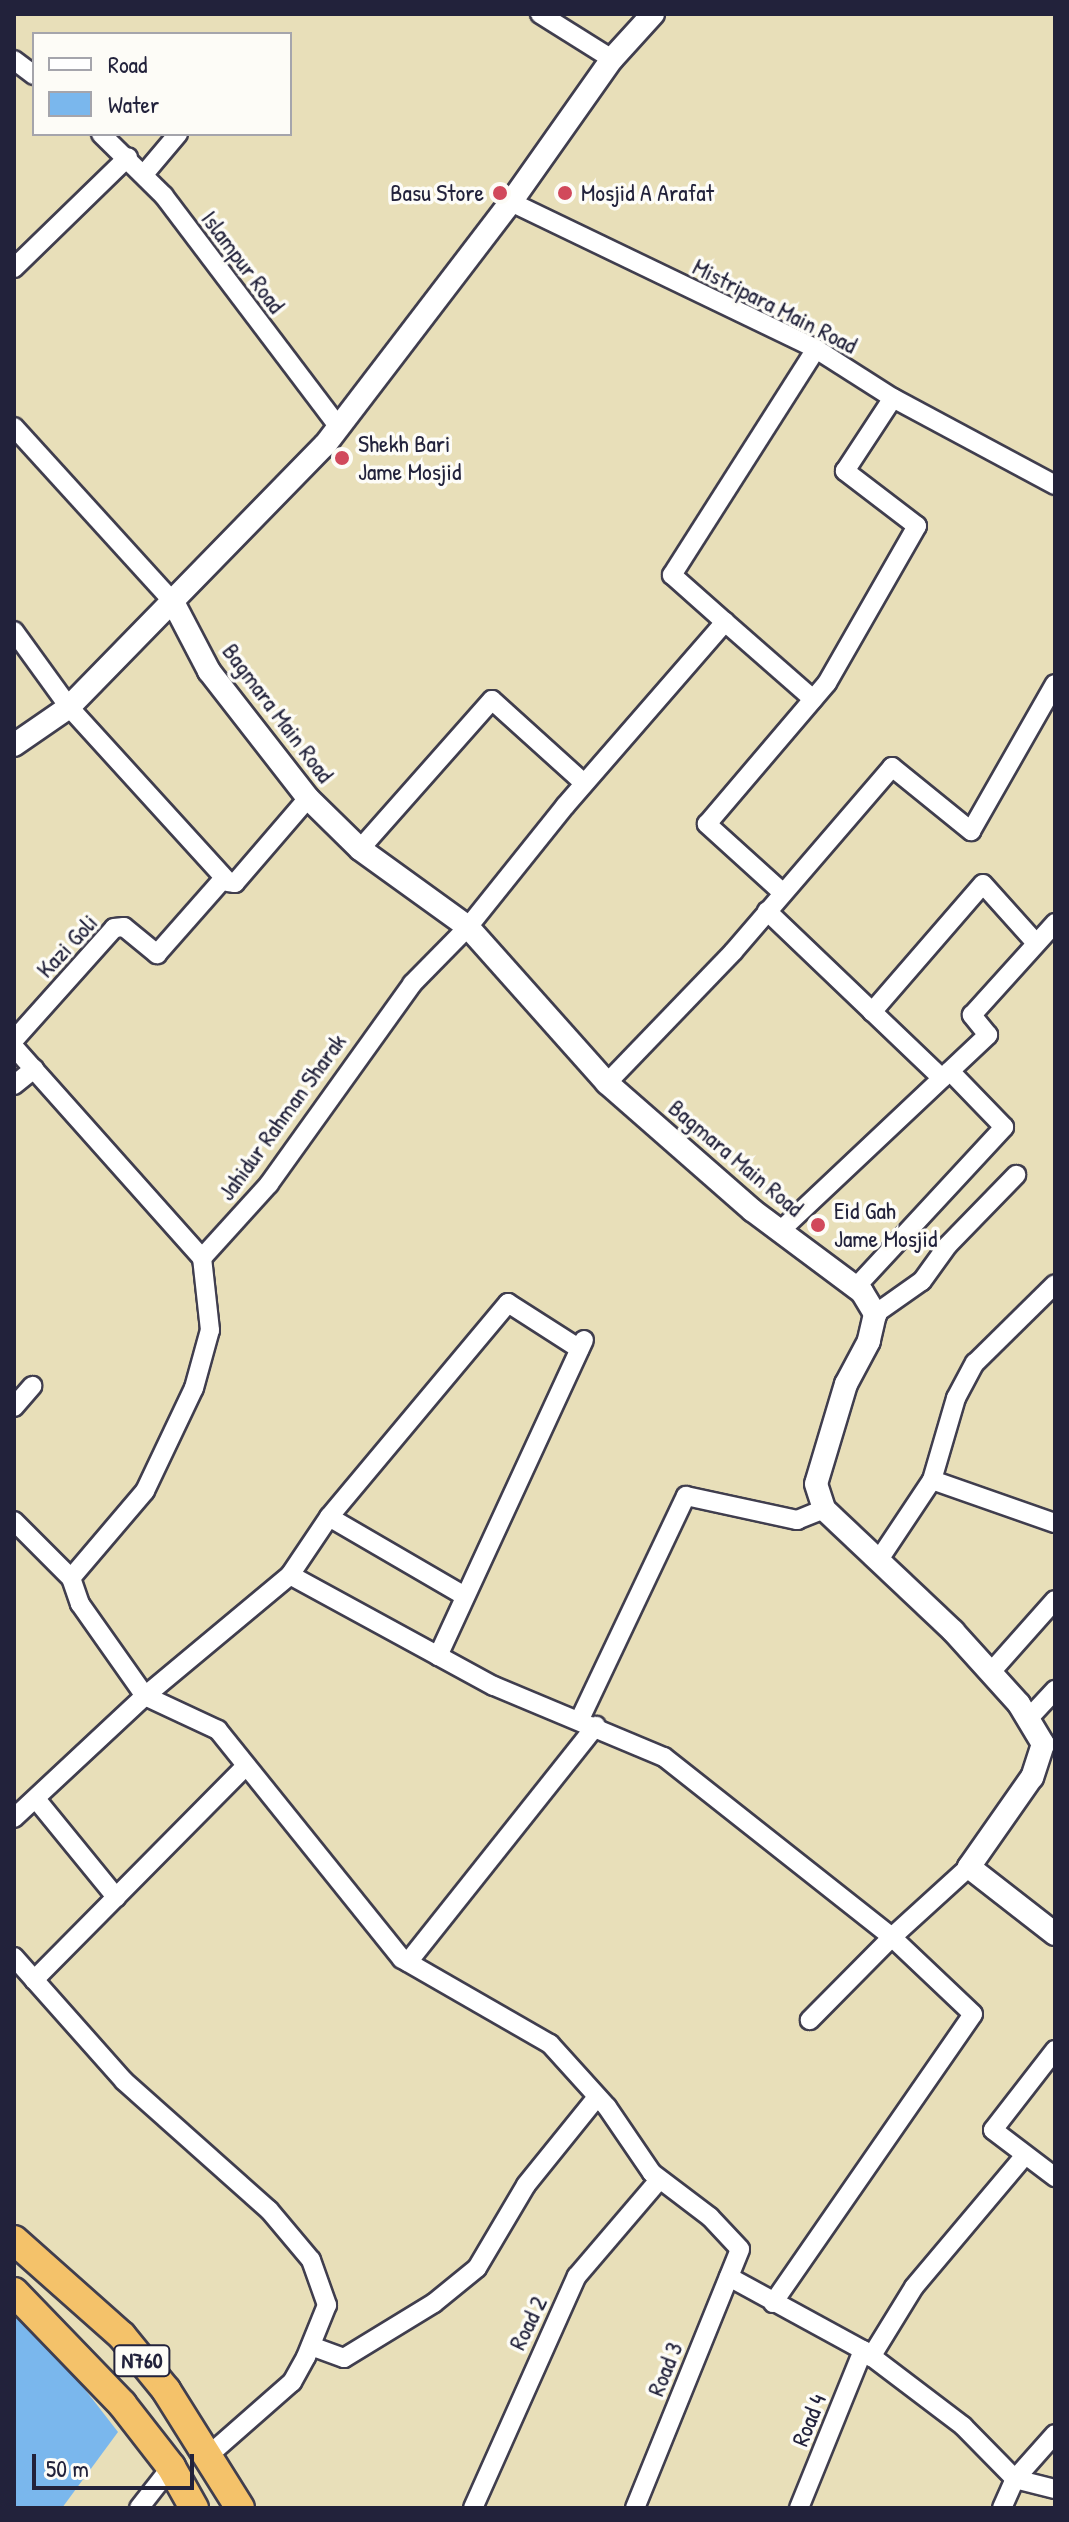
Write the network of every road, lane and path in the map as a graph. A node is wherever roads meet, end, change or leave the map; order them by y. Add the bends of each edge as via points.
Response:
1 (540, 14) edge
2 (653, 14) edge
3 (612, 59) junction
4 (14, 60) edge
5 (32, 74) edge
6 (103, 136) edge
7 (176, 136) edge
8 (128, 157) junction
9 (145, 173) junction
10 (511, 202) junction
11 (14, 268) edge
12 (816, 349) junction
13 (893, 398) junction
14 (338, 426) junction
15 (14, 427) edge
16 (1055, 485) edge
17 (173, 602) junction
18 (725, 622) junction
19 (14, 631) edge
20 (1055, 684) edge
21 (813, 699) junction
22 (69, 707) junction
23 (14, 745) edge
24 (584, 783) junction
25 (308, 798) junction
26 (360, 849) junction
27 (224, 878) junction
28 (783, 893) junction
29 (767, 911) junction
30 (1055, 923) edge
31 (468, 927) junction
32 (1035, 942) junction
33 (872, 1012) junction
34 (14, 1040) edge
35 (14, 1047) edge
36 (34, 1069) junction
37 (946, 1075) junction
38 (607, 1083) junction
39 (14, 1085) edge
40 (1016, 1175) dead end
41 (780, 1231) junction
42 (202, 1258) junction
43 (1055, 1284) edge
44 (856, 1287) junction
45 (875, 1314) junction
46 (32, 1386) dead end
47 (14, 1407) edge
48 (932, 1480) junction
49 (824, 1509) junction
50 (329, 1517) junction
51 (14, 1521) edge
52 (1054, 1521) edge
53 (880, 1558) junction
54 (290, 1575) junction
55 (71, 1578) junction
56 (465, 1596) junction
57 (1055, 1600) edge
58 (438, 1656) junction
59 (991, 1672) junction
60 (1055, 1690) edge
61 (145, 1696) junction
62 (1028, 1719) junction
63 (588, 1723) junction
64 (246, 1766) junction
65 (36, 1799) junction
66 (14, 1818) edge
67 (969, 1867) junction
68 (116, 1897) junction
69 (1055, 1934) edge
70 (892, 1937) junction
71 (14, 1957) edge
72 (408, 1962) junction
73 (34, 1980) junction
74 (810, 2020) dead end
75 (1055, 2050) edge
76 (597, 2097) junction
77 (1025, 2155) junction
78 (1055, 2177) edge
79 (659, 2180) junction
80 (14, 2240) edge
81 (729, 2277) junction
82 (14, 2292) edge
83 (773, 2303) junction
84 (311, 2346) junction
85 (867, 2354) junction
86 (1055, 2434) edge
87 (209, 2455) junction
88 (171, 2467) junction
89 (1015, 2479) junction
90 (1055, 2489) edge
91 (139, 2508) edge
92 (194, 2508) edge
93 (240, 2508) edge
94 (473, 2508) edge
95 (635, 2508) edge
96 (799, 2508) edge
97 (1002, 2508) edge

1 - 3 street
2 - 3 street
3 - 10 street
4 - 5 street
6 - 8 street, Islampur Road
7 - 9 street
8 - 9 street, Islampur Road
8 - 11 street
9 - 14 street, Islampur Road
10 - 12 street, Mistripara Main Road
10 - 14 street
12 - 13 street, Mistripara Main Road
12 - 18 street via 672,575
13 - 16 street, Mistripara Main Road
13 - 21 street via 845,471 917,526
14 - 17 street via 277,500
15 - 17 street
17 - 22 street
17 - 25 street, Bagmara Main Road via 209,671
18 - 21 street
18 - 24 street, Jahidur Rahman Sharak
19 - 22 street
20 - 28 street via 971,831 892,767
21 - 28 street via 707,824
22 - 23 street
22 - 27 street
24 - 26 street via 492,700
24 - 31 street, Jahidur Rahman Sharak
25 - 26 street, Bagmara Main Road
25 - 27 street via 235,883
26 - 31 street, Bagmara Main Road
27 - 34 street, Kazi Goli via 157,954 124,927 114,928
28 - 29 street
29 - 33 street
29 - 38 street
30 - 32 street
31 - 38 street, Bagmara Main Road
31 - 42 street, Jahidur Rahman Sharak via 412,984 269,1184
32 - 33 street via 983,884
32 - 37 street via 972,1015 988,1035
33 - 37 street
35 - 36 street
36 - 39 street
36 - 42 street
37 - 41 street
37 - 44 street via 1004,1127
38 - 41 street, Bagmara Main Road
40 - 45 street via 948,1245 922,1281
41 - 44 street, Bagmara Main Road
42 - 55 street via 210,1330 194,1388 145,1491
43 - 48 street via 975,1363 956,1398
44 - 45 street, Bagmara Main Road
45 - 49 street via 869,1341 826,1439 816,1484
46 - 47 street
48 - 52 street
48 - 53 street
49 - 53 street
49 - 63 street via 797,1520 686,1496
50 - 54 street
50 - 56 street
50 - 56 street via 508,1303 582,1344
51 - 55 street
53 - 59 street
54 - 58 street
54 - 61 street
55 - 61 street via 80,1604
56 - 58 street
57 - 59 street
58 - 63 street via 494,1686
59 - 62 street
60 - 62 street
61 - 64 street via 218,1730
61 - 65 street
62 - 67 street via 1043,1744 1032,1777
63 - 70 street via 664,1757
63 - 72 street
64 - 68 street
64 - 72 street
65 - 66 street
65 - 68 street
67 - 69 street
67 - 70 street
68 - 73 street
70 - 74 street
70 - 83 street via 973,2014
71 - 73 street
72 - 76 street via 550,2044
73 - 84 street via 124,2081 269,2210 311,2260 327,2305
75 - 77 street via 993,2130
76 - 79 street
76 - 84 street via 526,2185 477,2268 434,2303 344,2358
77 - 78 street
77 - 85 street, Road 4 via 914,2287
79 - 81 street, Road 3 via 710,2217 740,2249
79 - 94 street, Road 2 via 577,2276
80 - 87 highway, N760 via 122,2336
81 - 83 street
81 - 95 street, Road 3
82 - 88 highway, N760 via 122,2404
83 - 85 street
84 - 87 street via 292,2382
85 - 89 street via 963,2426
85 - 96 street, Road 4
86 - 89 street
87 - 93 highway, N760
88 - 91 street
88 - 92 highway, N760
89 - 90 street
89 - 97 street

